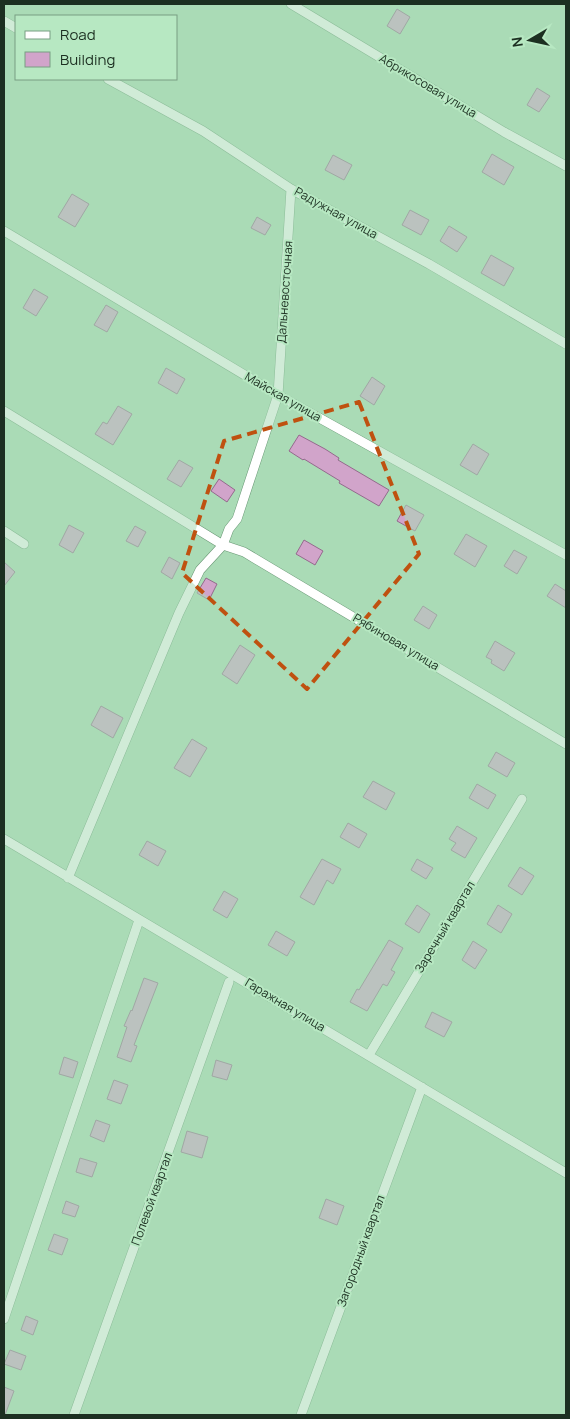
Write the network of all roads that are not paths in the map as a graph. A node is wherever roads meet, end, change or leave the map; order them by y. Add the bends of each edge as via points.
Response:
1 (291, 4) edge
2 (4, 21) edge
3 (15, 27) edge
4 (110, 80) edge
5 (566, 166) edge
6 (291, 189) junction
7 (4, 231) edge
8 (566, 344) edge
9 (278, 395) junction
10 (4, 411) edge
11 (4, 531) edge
12 (24, 544) dead end
13 (223, 545) junction
14 (566, 555) edge
15 (566, 744) edge
16 (522, 798) dead end
17 (4, 842) edge
18 (68, 878) junction
19 (139, 920) junction
20 (230, 982) dead end
21 (369, 1055) junction
22 (422, 1087) junction
23 (566, 1173) edge
24 (4, 1319) edge
25 (74, 1415) edge
26 (301, 1415) edge

1 - 5 street, Абрикосовая улица
2 - 3 street
4 - 6 street, Радужная улица via 203,131
6 - 8 street, Радужная улица
6 - 9 street, Дальневосточная
7 - 9 street, Майская улица
9 - 13 street via 237,519
9 - 14 street, Майская улица
10 - 13 street, Рябиновая улица
11 - 12 street
13 - 15 street, Рябиновая улица via 244,552
13 - 18 street via 200,570 179,613
16 - 21 street, Заречный квартал
17 - 18 street, Гаражная улица
18 - 19 street, Гаражная улица
19 - 21 street, Гаражная улица
19 - 24 street
20 - 25 street, Полевой квартал
21 - 22 street, Гаражная улица
22 - 23 street, Гаражная улица
22 - 26 street, Загородный квартал

